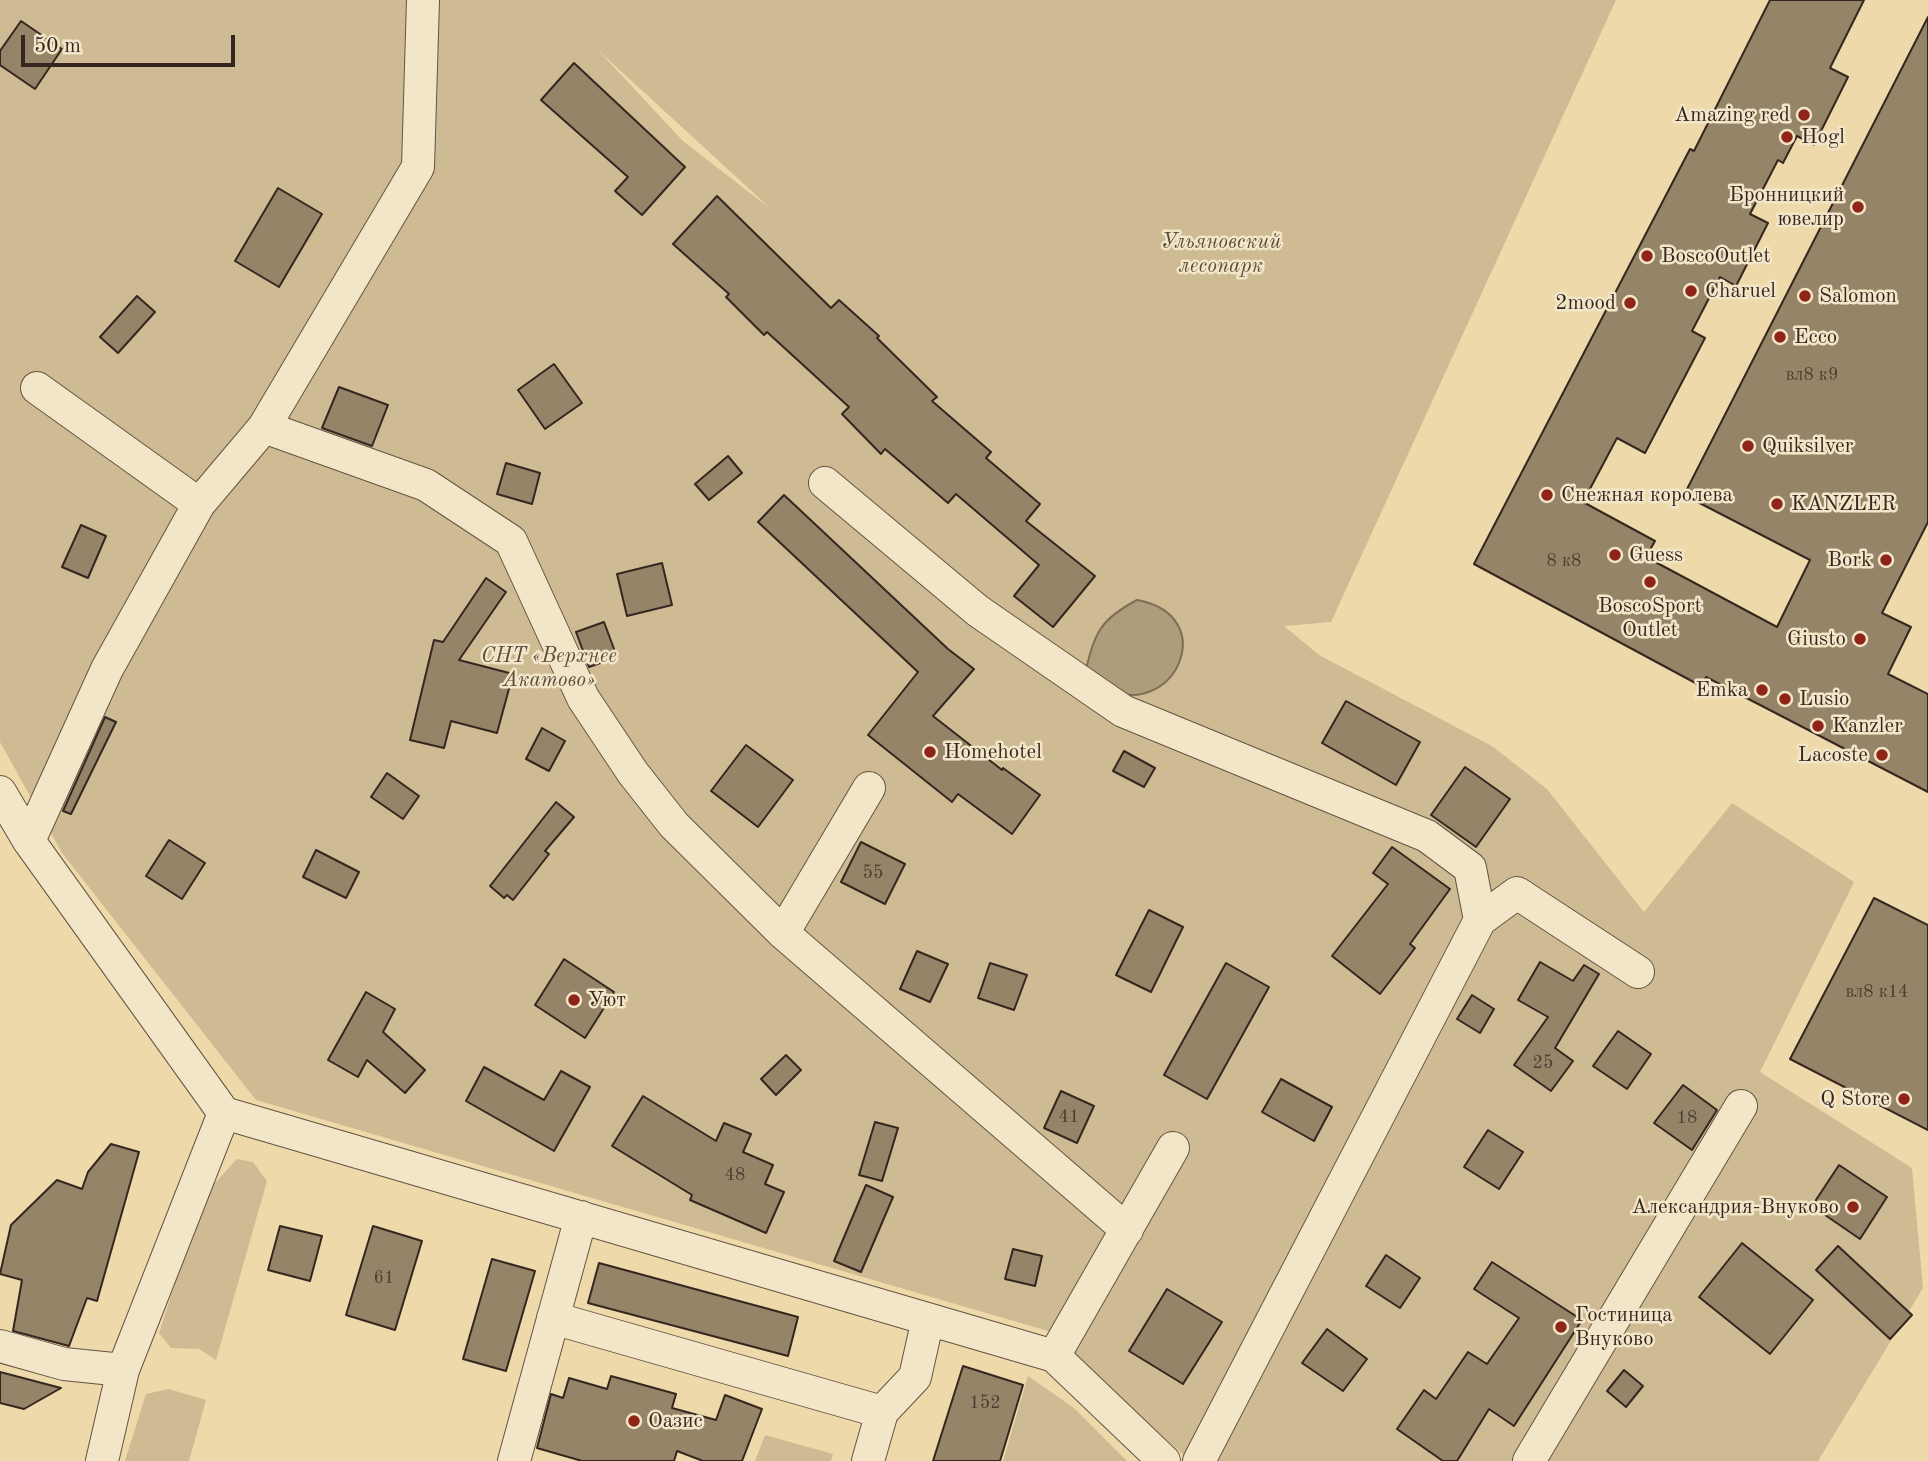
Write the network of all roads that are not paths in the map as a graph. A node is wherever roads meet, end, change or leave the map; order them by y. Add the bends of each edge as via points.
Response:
1 (423, 0) edge
2 (37, 388) dead end
3 (264, 427) junction
4 (825, 483) dead end
5 (199, 504) junction
6 (869, 788) dead end
7 (0, 792) edge
8 (29, 841) junction
9 (1480, 920) junction
10 (783, 933) junction
11 (1638, 972) dead end
12 (1741, 1106) dead end
13 (224, 1113) junction
14 (1173, 1148) dead end
15 (581, 1217) junction
16 (1127, 1230) junction
17 (553, 1318) junction
18 (928, 1319) junction
19 (0, 1346) edge
20 (1054, 1356) junction
21 (123, 1370) junction
22 (882, 1412) junction
23 (102, 1461) edge
24 (514, 1461) edge
25 (868, 1461) edge
26 (1164, 1461) edge
27 (1199, 1461) edge
28 (1529, 1461) edge

1 - 3 street via 418,167
2 - 5 street
3 - 5 street
3 - 10 street via 426,485 512,541 583,698 633,773 674,825
4 - 9 street via 978,611 1123,711 1427,836 1470,868
5 - 8 street via 107,669
6 - 10 street
7 - 8 street
8 - 13 street
9 - 11 street via 1517,893
9 - 27 street
10 - 16 street
12 - 28 street
13 - 15 street
13 - 21 street
14 - 16 street
15 - 17 street
15 - 18 street
16 - 20 street
17 - 22 street
17 - 24 street
18 - 20 street
18 - 22 street via 915,1377
19 - 21 street via 64,1364
20 - 26 street
21 - 23 street
22 - 25 street

